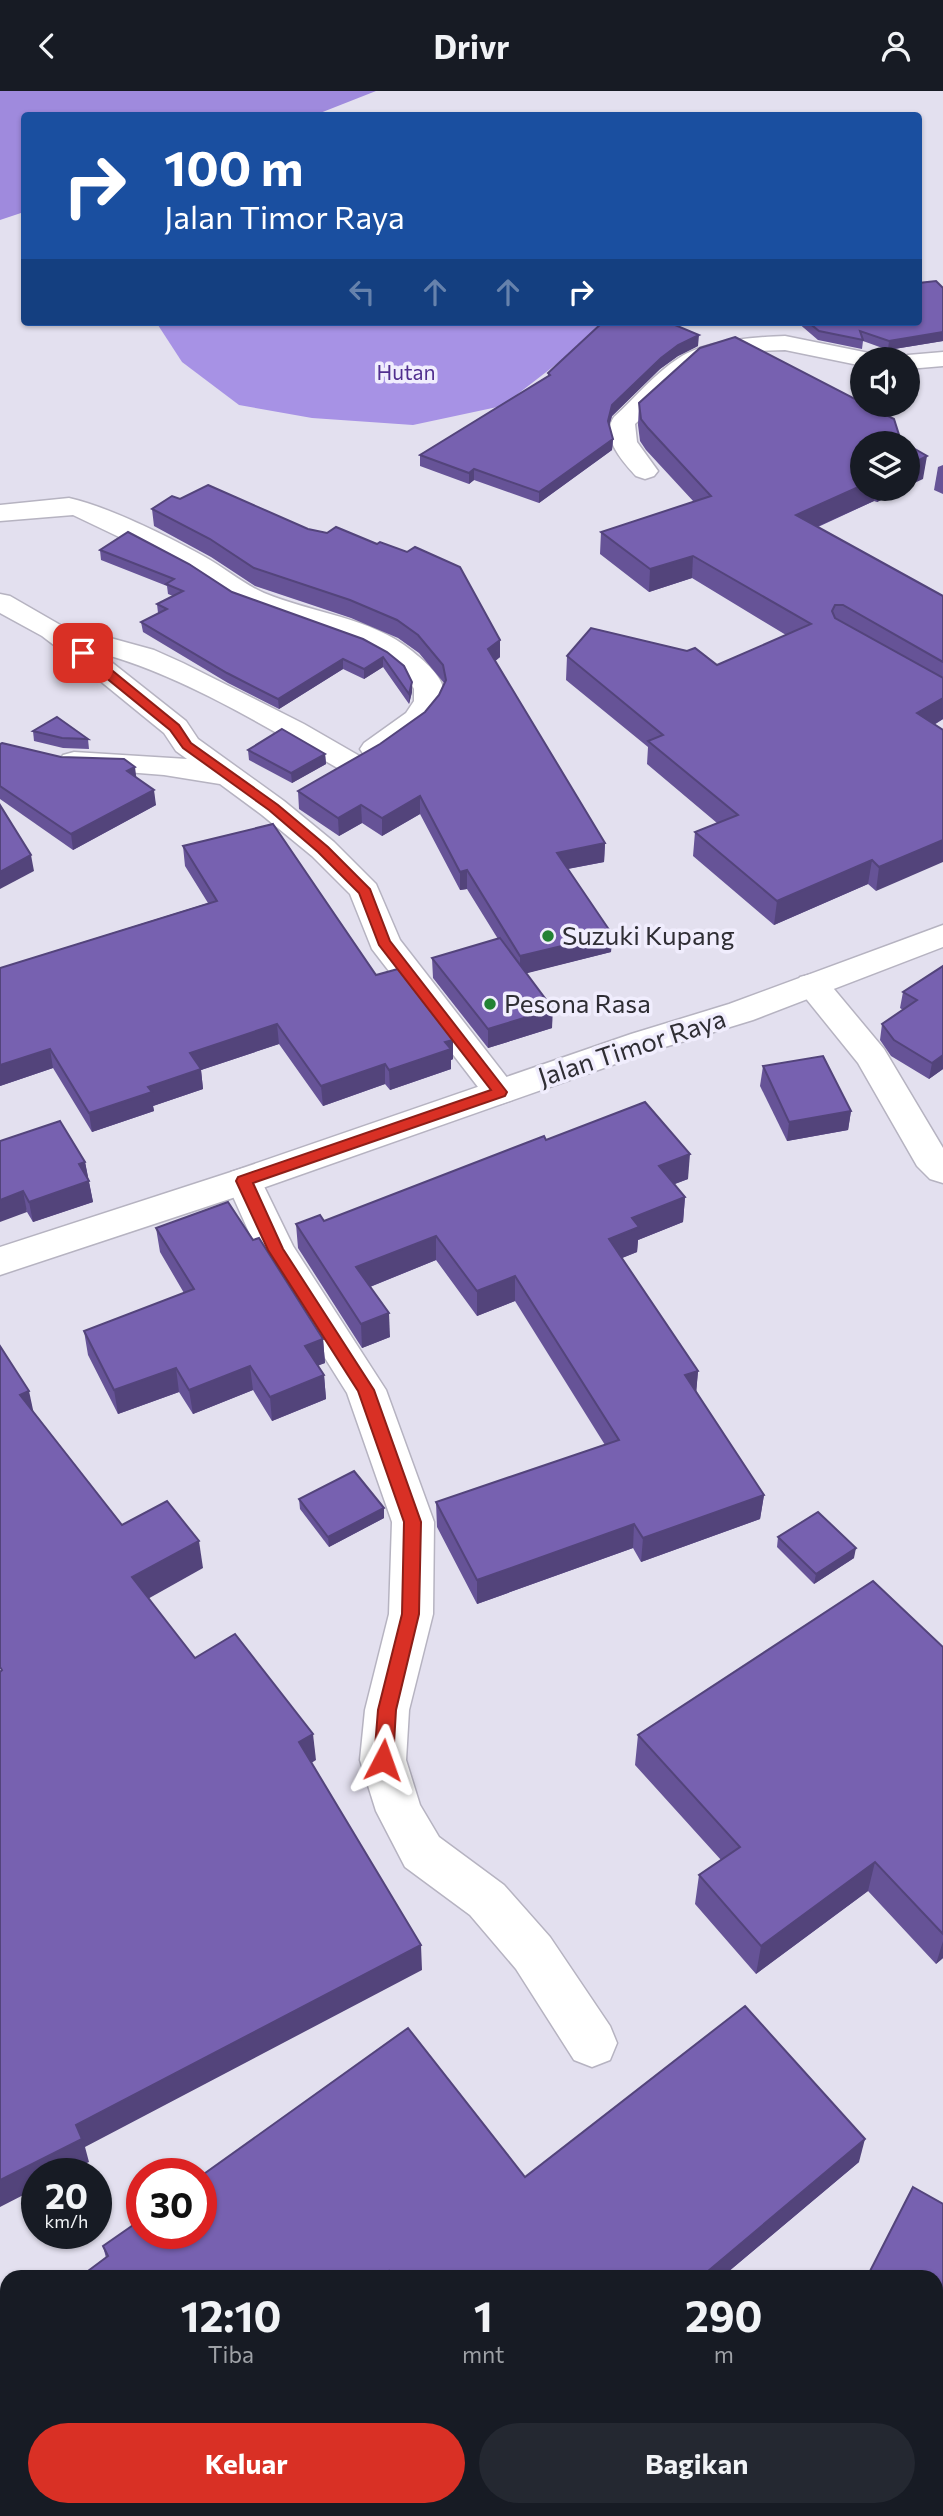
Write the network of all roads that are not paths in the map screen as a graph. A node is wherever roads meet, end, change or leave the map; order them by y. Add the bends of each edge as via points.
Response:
1 (850, 356) edge
2 (943, 359) edge
3 (920, 361) edge
4 (645, 471) dead end
5 (0, 513) edge
6 (0, 602) edge
7 (52, 630) junction
8 (51, 757) edge
9 (352, 764) junction
10 (231, 778) junction
11 (324, 781) edge
12 (943, 935) edge
13 (812, 985) junction
14 (500, 1092) junction
15 (943, 1170) edge
16 (244, 1181) junction
17 (0, 1261) edge
18 (592, 2043) dead end

1 - 4 main road via 771,343 712,352 688,362 623,422 625,442
2 - 3 main road
5 - 9 main road via 69,506 82,509 194,562 253,598 361,634 400,655 423,677 429,701 416,719
6 - 7 main road
7 - 9 main road via 144,656
7 - 10 main road via 175,727 187,745
8 - 10 main road via 173,765
9 - 11 main road
10 - 14 main road via 284,802 365,891 384,942
12 - 13 main road, Jalan Timor Raya
13 - 14 main road, Jalan Timor Raya
13 - 15 main road via 872,1058 930,1157
14 - 16 main road, Jalan Timor Raya
16 - 17 main road, Jalan Timor Raya
16 - 18 main road via 276,1250 366,1390 413,1522 411,1614 387,1710 383,1760 399,1811 422,1851 487,1900 533,1953

